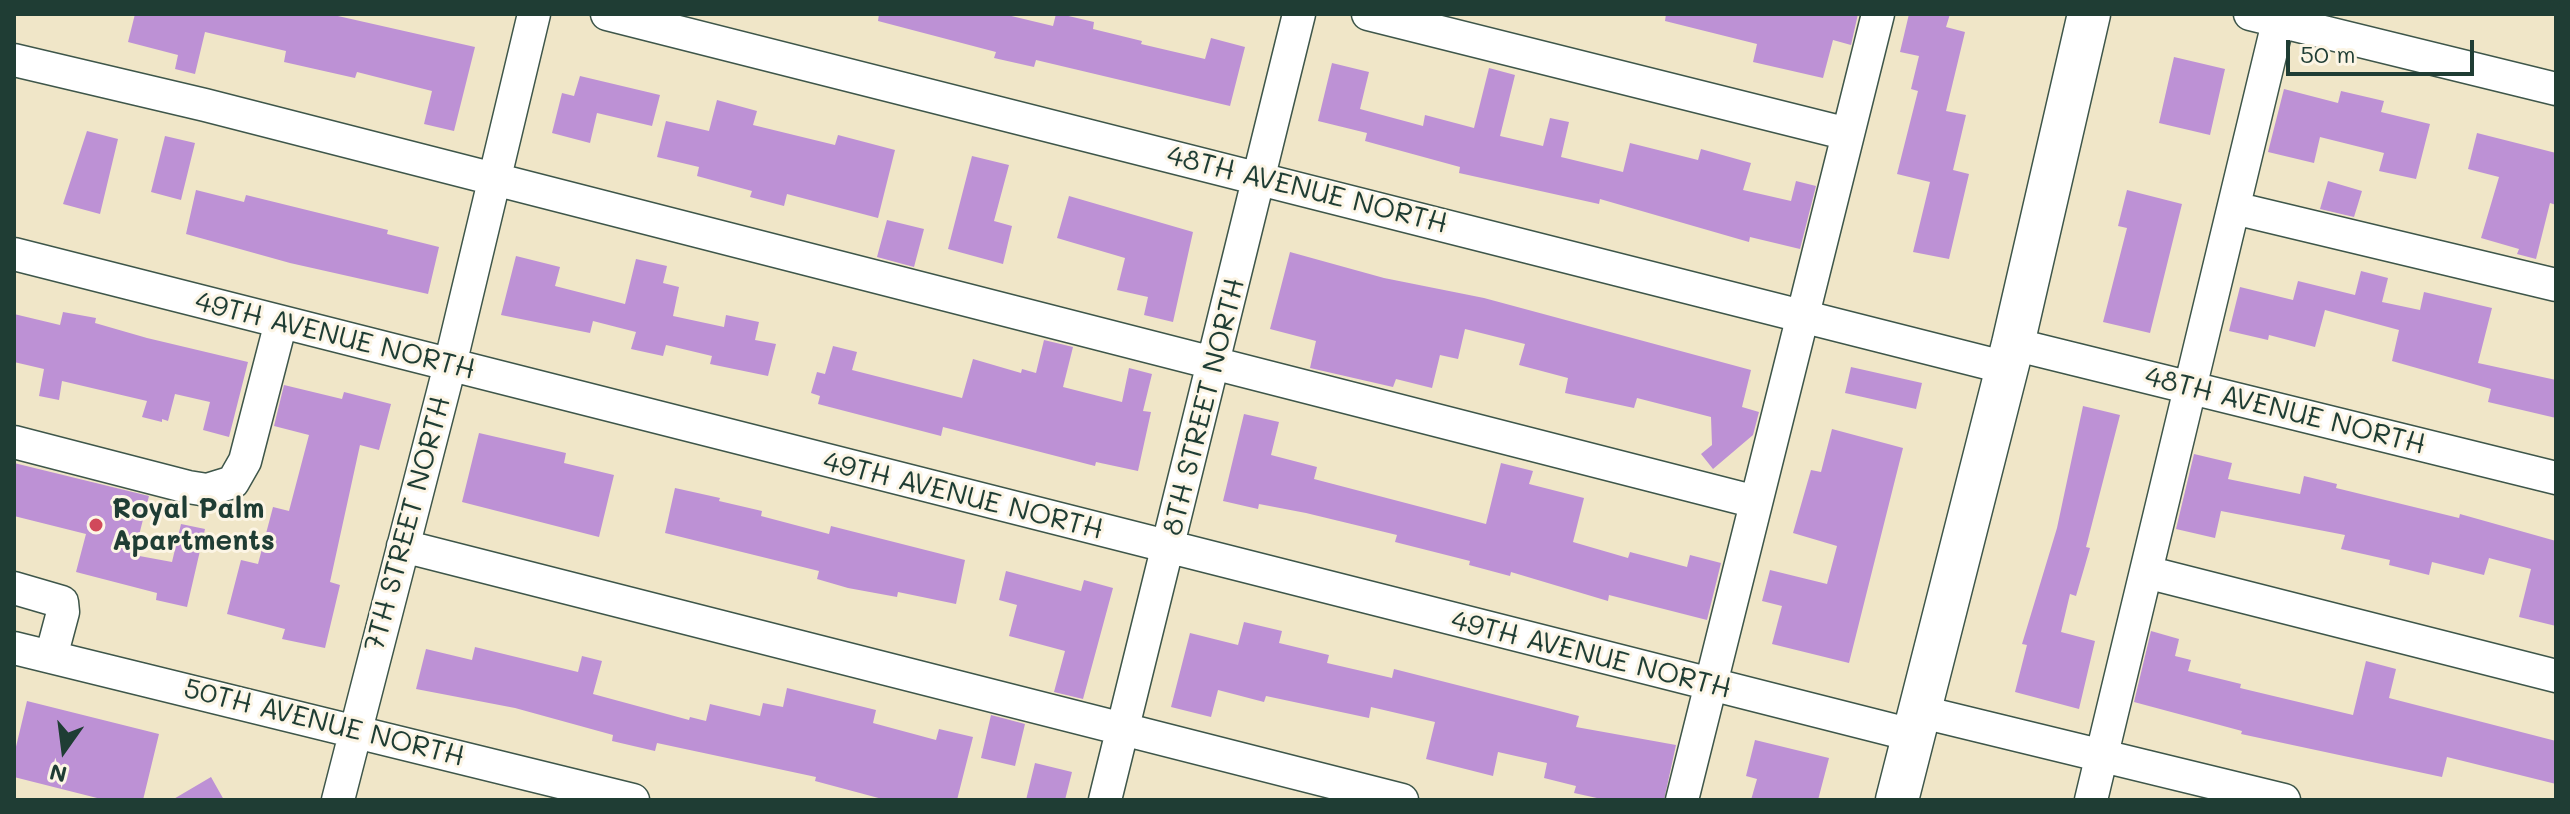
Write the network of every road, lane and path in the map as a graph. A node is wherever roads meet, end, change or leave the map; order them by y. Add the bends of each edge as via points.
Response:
1 (534, 14) edge
2 (607, 14) edge
3 (1299, 14) edge
4 (1368, 14) edge
5 (1878, 14) edge
6 (2089, 14) edge
7 (2269, 16) edge
8 (14, 60) edge
9 (2556, 89) edge
10 (1848, 134) junction
11 (1261, 178) junction
12 (494, 181) junction
13 (2234, 208) junction
14 (14, 254) edge
15 (2556, 285) edge
16 (1801, 317) junction
17 (281, 322) junction
18 (2010, 356) junction
19 (1215, 364) junction
20 (450, 365) junction
21 (2192, 389) junction
22 (14, 442) edge
23 (2556, 478) edge
24 (1756, 502) junction
25 (403, 546) junction
26 (1169, 548) junction
27 (2146, 572) junction
28 (14, 588) edge
29 (14, 648) edge
30 (51, 657) junction
31 (2556, 676) edge
32 (1711, 685) junction
33 (1915, 723) junction
34 (355, 729) junction
35 (1122, 730) junction
36 (2101, 756) junction
37 (338, 800) edge
38 (633, 800) edge
39 (1105, 800) edge
40 (1402, 800) edge
41 (1682, 800) edge
42 (1897, 800) edge
43 (2091, 800) edge
44 (2284, 800) edge

1 - 12 street, 7TH STREET NORTH
2 - 11 street, 48TH AVENUE NORTH
3 - 11 street, 8TH STREET NORTH
4 - 10 street
5 - 10 street
6 - 18 main road
7 - 9 street
7 - 13 street
8 - 12 street
10 - 16 street
11 - 16 street, 48TH AVENUE NORTH
11 - 19 street, 8TH STREET NORTH
12 - 19 street
12 - 20 street, 7TH STREET NORTH
13 - 15 street
13 - 21 street
14 - 17 street, 49TH AVENUE NORTH
16 - 18 street, 48TH AVENUE NORTH
16 - 24 street
17 - 20 street, 49TH AVENUE NORTH
17 - 22 street via 245,461 233,482 207,490 188,487
18 - 21 street, 48TH AVENUE NORTH
18 - 33 main road
19 - 24 street
19 - 26 street, 8TH STREET NORTH
20 - 25 street, 7TH STREET NORTH
20 - 26 street, 49TH AVENUE NORTH
21 - 23 street, 48TH AVENUE NORTH
21 - 27 street
24 - 32 street
25 - 34 street, 7TH STREET NORTH
25 - 35 street
26 - 32 street, 49TH AVENUE NORTH
26 - 35 street, 8TH STREET NORTH
27 - 31 street
27 - 36 street
28 - 30 street via 62,602
29 - 30 street, 50TH AVENUE NORTH
30 - 34 street, 50TH AVENUE NORTH
32 - 33 street, 49TH AVENUE NORTH
32 - 41 street
33 - 36 street, 49TH AVENUE NORTH
33 - 42 main road
34 - 37 street, 7TH STREET NORTH
34 - 38 street, 50TH AVENUE NORTH
35 - 39 street, 8TH STREET NORTH
35 - 40 street
36 - 43 street
36 - 44 street, 49TH AVENUE NORTH

